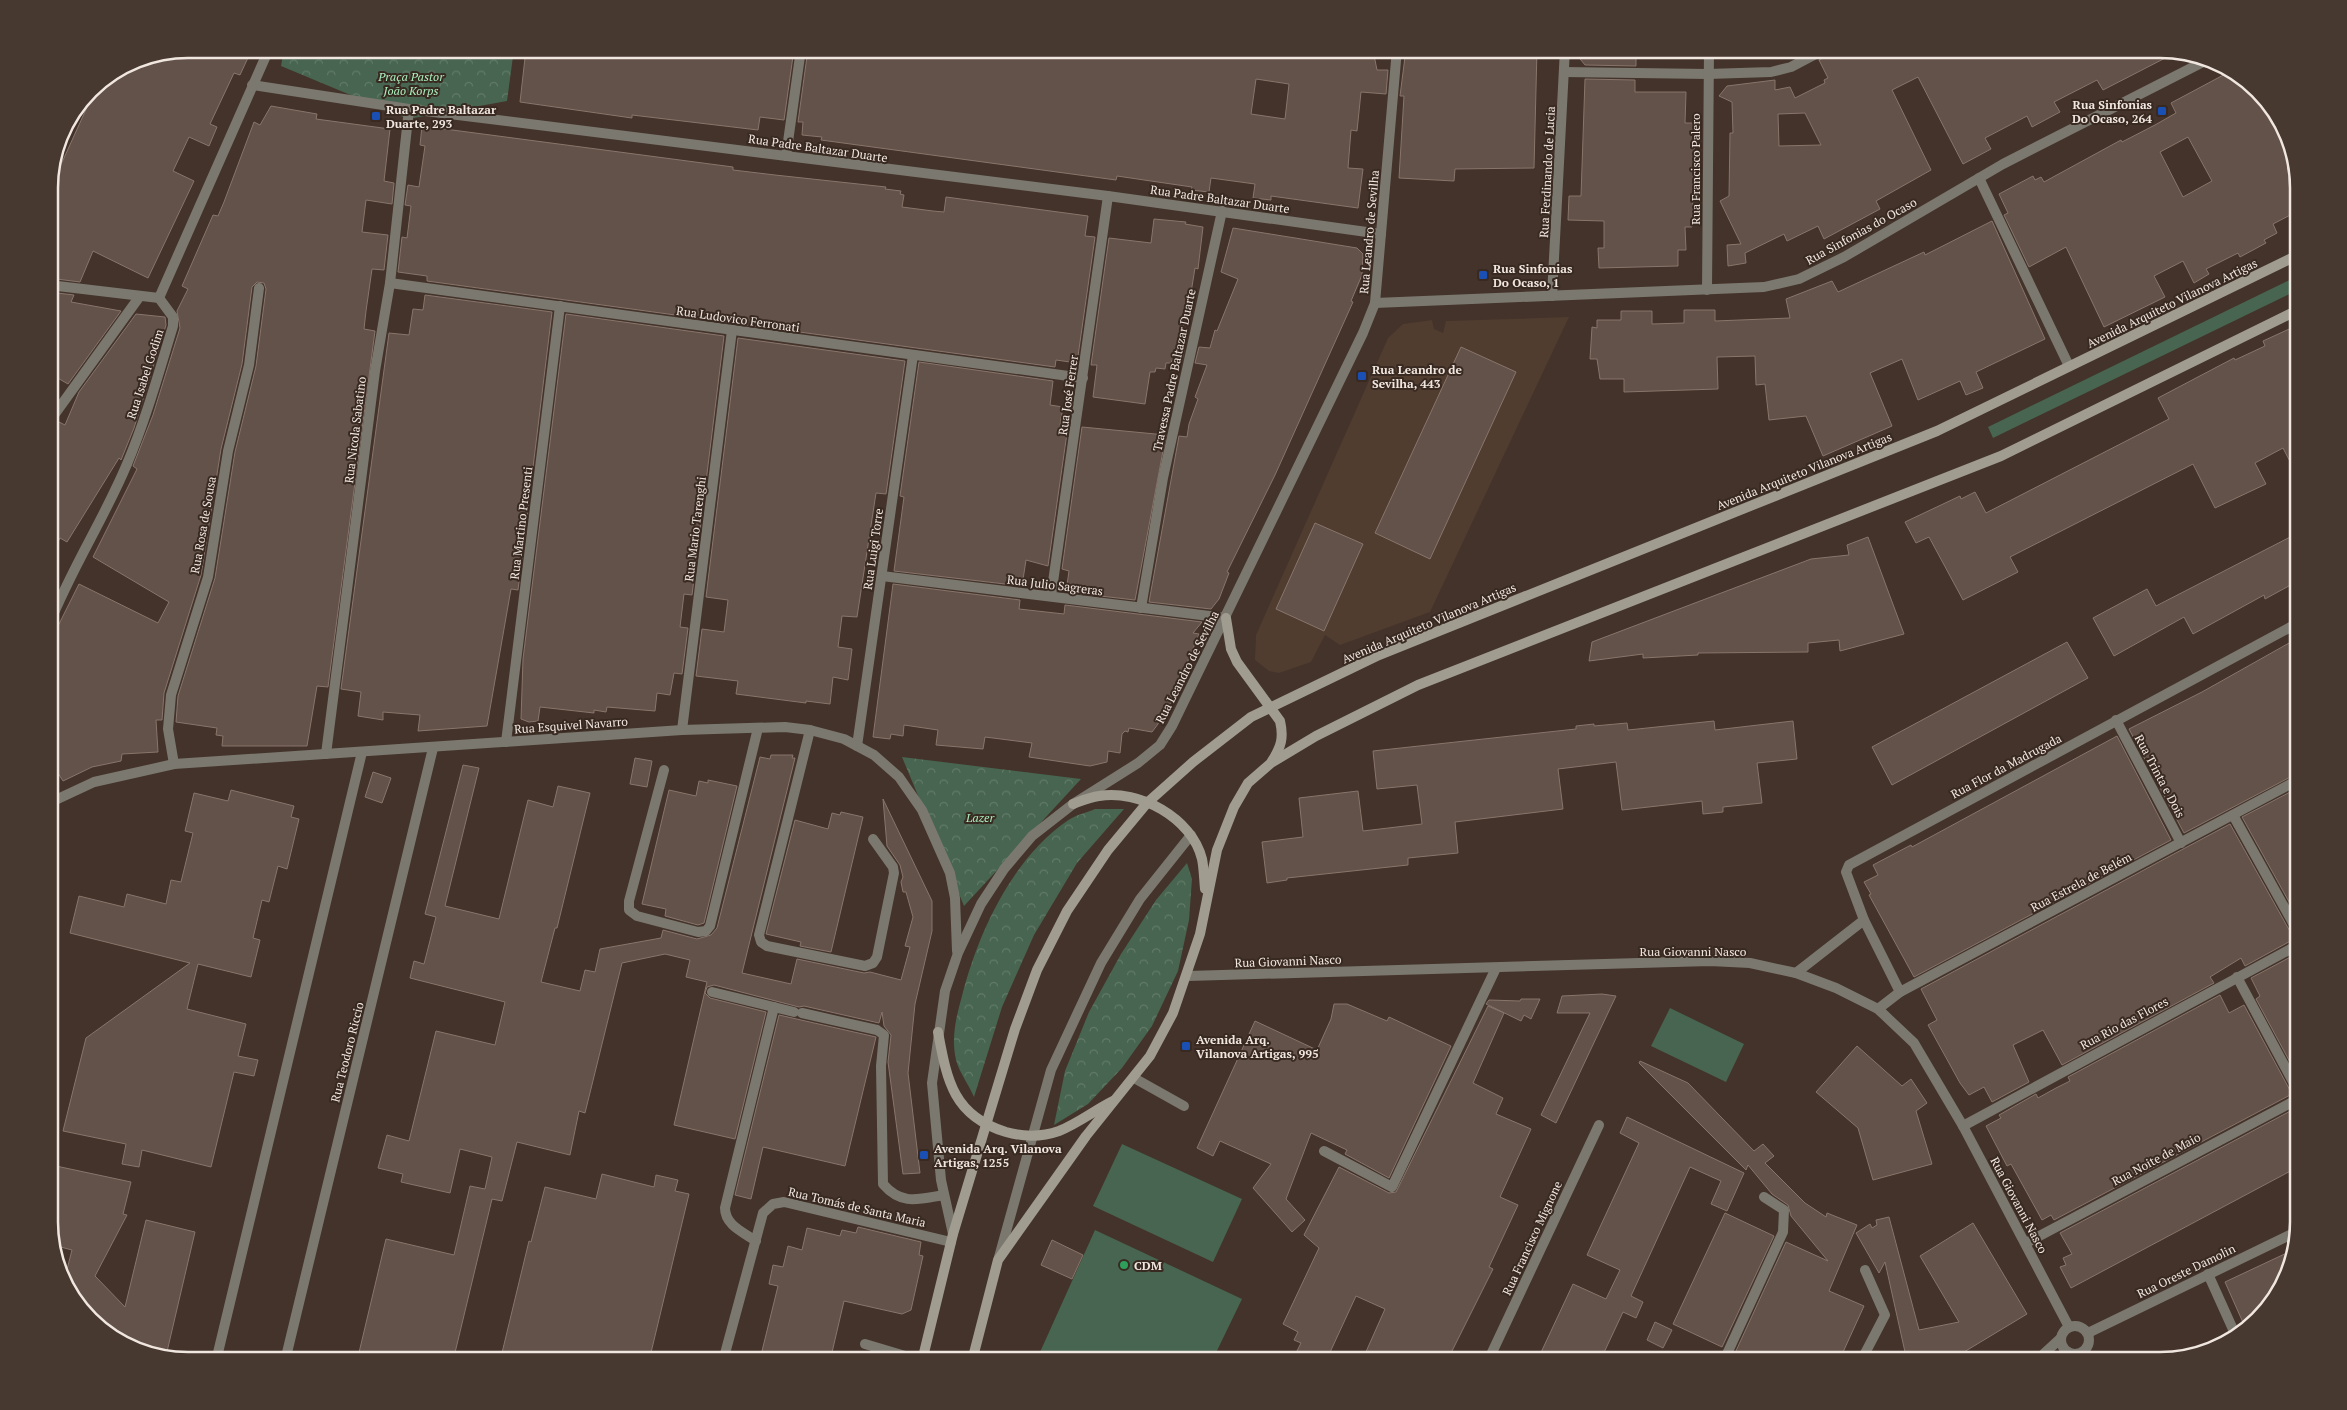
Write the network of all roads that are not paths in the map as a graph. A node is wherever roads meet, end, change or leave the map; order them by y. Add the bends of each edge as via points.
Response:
1 (265, 58) edge
2 (800, 58) edge
3 (1396, 58) edge
4 (1565, 58) edge
5 (1709, 58) edge
6 (1808, 58) edge
7 (2200, 64) edge
8 (1564, 72) junction
9 (1708, 74) junction
10 (252, 84) junction
11 (409, 109) junction
12 (786, 156) junction
13 (1979, 178) junction
14 (1108, 196) junction
15 (1222, 211) junction
16 (1381, 234) junction
17 (2289, 259) edge
18 (390, 284) junction
19 (58, 286) edge
20 (259, 288) dead end
21 (1707, 290) junction
22 (140, 296) junction
23 (1552, 296) junction
24 (159, 298) junction
25 (1375, 303) junction
26 (560, 306) junction
27 (2289, 314) edge
28 (732, 330) junction
29 (912, 355) junction
30 (2069, 366) junction
31 (1084, 378) junction
32 (58, 410) edge
33 (882, 576) junction
34 (1051, 596) junction
35 (58, 601) edge
36 (1141, 608) junction
37 (1226, 618) junction
38 (2289, 628) edge
39 (1270, 707) junction
40 (2116, 720) junction
41 (758, 728) junction
42 (682, 730) junction
43 (810, 730) junction
44 (506, 742) junction
45 (857, 746) junction
46 (433, 748) junction
47 (362, 752) junction
48 (326, 754) junction
49 (1271, 763) junction
50 (174, 764) junction
51 (664, 770) dead end
52 (2290, 784) edge
53 (58, 796) edge
54 (1147, 802) junction
55 (1073, 804) junction
56 (2233, 814) junction
57 (1191, 835) junction
58 (873, 839) dead end
59 (2180, 843) junction
60 (1206, 898) junction
61 (2290, 917) edge
62 (1864, 920) junction
63 (2290, 949) edge
64 (958, 953) junction
65 (1496, 968) junction
66 (1796, 973) junction
67 (1188, 976) junction
68 (2237, 978) junction
69 (712, 992) dead end
70 (1900, 992) junction
71 (774, 1007) junction
72 (1878, 1009) junction
73 (938, 1032) junction
74 (2290, 1076) edge
75 (1134, 1078) junction
76 (1118, 1098) junction
77 (2290, 1103) edge
78 (1184, 1106) dead end
79 (1599, 1125) dead end
80 (986, 1126) junction
81 (1963, 1126) junction
82 (1032, 1137) junction
83 (1324, 1151) dead end
84 (944, 1195) junction
85 (1764, 1197) dead end
86 (2289, 1236) edge
87 (952, 1238) junction
88 (756, 1241) junction
89 (2026, 1243) junction
90 (998, 1260) junction
91 (1865, 1270) dead end
92 (2208, 1274) junction
93 (2069, 1327) junction
94 (2233, 1330) edge
95 (2088, 1333) junction
96 (2061, 1338) junction
97 (865, 1344) dead end
98 (218, 1352) edge
99 (286, 1352) edge
100 (725, 1352) edge
101 (892, 1352) edge
102 (924, 1352) edge
103 (974, 1352) edge
104 (1492, 1352) edge
105 (1728, 1352) edge
106 (1866, 1352) edge
107 (2046, 1352) edge
108 (2068, 1352) edge
109 (2086, 1352) edge

1 - 10 street
2 - 12 street
3 - 16 street, Rua Leandro de Sevilha
4 - 8 street, Rua Ferdinando de Lucia
5 - 9 street, Rua Francisco Palero
6 - 9 street via 1771,72
7 - 13 street, Rua Sinfonias do Ocaso
8 - 9 street
8 - 23 street, Rua Ferdinando de Lucia
9 - 21 street, Rua Francisco Palero
10 - 11 street, Rua Padre Baltazar Duarte
10 - 24 street
11 - 12 street, Rua Padre Baltazar Duarte
11 - 18 street, Rua Nicola Sabatino
12 - 14 street, Rua Padre Baltazar Duarte
13 - 21 street, Rua Sinfonias do Ocaso via 1844,257 1798,279 1764,287
13 - 30 street
14 - 15 street, Rua Padre Baltazar Duarte
14 - 31 street, Rua José Ferrer
15 - 16 street, Rua Padre Baltazar Duarte
15 - 36 street, Travessa Padre Baltazar Duarte via 1163,478
16 - 25 street, Rua Leandro de Sevilha
17 - 30 main road, Avenida Arquiteto Vilanova Artigas
18 - 26 street, Rua Ludovico Ferronati
18 - 48 street, Rua Nicola Sabatino via 375,371
19 - 22 street
20 - 50 street, Rua Rosa de Sousa via 249,365 228,451 208,577 172,695 168,729
21 - 23 street, Rua Sinfonias do Ocaso
22 - 24 street
22 - 32 street
23 - 25 street, Rua Sinfonias do Ocaso
24 - 35 street, Rua Isabel Godim via 173,317 173,326 143,421 127,464
25 - 37 street, Rua Leandro de Sevilha via 1364,333
26 - 28 street, Rua Ludovico Ferronati
26 - 44 street, Rua Martino Presenti
27 - 49 main road via 2001,456 1418,685 1346,720
28 - 29 street, Rua Ludovico Ferronati
28 - 42 street, Rua Mario Tarenghi
29 - 31 street, Rua Ludovico Ferronati
29 - 33 street, Rua Luigi Torre
30 - 39 main road, Avenida Arquiteto Vilanova Artigas via 1937,431 1379,655
31 - 34 street, Rua José Ferrer
33 - 34 street, Rua Julio Sagreras
33 - 45 street, Rua Luigi Torre
34 - 36 street, Rua Julio Sagreras
36 - 37 street, Rua Julio Sagreras
37 - 39 main road via 1231,649 1237,662
37 - 55 street, Rua Leandro de Sevilha via 1160,745 1138,764
38 - 40 street, Rua Flor da Madrugada
39 - 49 main road via 1283,733 1281,748
39 - 54 main road, Avenida Arquiteto Vilanova Artigas via 1251,717
40 - 59 street, Rua Trinta e Dois
40 - 62 street, Rua Flor da Madrugada via 1849,865 1846,872
41 - 42 street, Rua Esquivel Navarro
41 - 43 street, Rua Esquivel Navarro
41 - 51 street via 710,926 706,931 698,932 637,916 629,910
42 - 44 street, Rua Esquivel Navarro
43 - 45 street, Rua Esquivel Navarro
43 - 58 street via 759,934 761,942 767,946 865,966 873,963 878,957 894,873
44 - 46 street, Rua Esquivel Navarro
45 - 64 street, Rua Esquivel Navarro via 874,755 899,777 926,818 950,873
46 - 47 street, Rua Esquivel Navarro
46 - 99 street, Rua Teodoro Riccio
47 - 48 street, Rua Esquivel Navarro
47 - 98 street
48 - 50 street, Rua Esquivel Navarro
49 - 60 main road via 1248,783 1234,808 1217,850
50 - 53 street, Rua Esquivel Navarro via 94,782
52 - 56 street, Rua Estrela de Belém
54 - 55 main road via 1122,796 1100,796
54 - 57 main road via 1180,821
54 - 80 main road, Avenida Arquiteto Vilanova Artigas via 1108,850 1067,911 1037,970 1015,1029
55 - 64 street, Rua Leandro de Sevilha via 1032,836 1004,869 981,904
56 - 59 street, Rua Estrela de Belém
56 - 61 street
57 - 60 main road via 1202,858
57 - 82 street via 1140,899 1101,963 1051,1070
59 - 70 street, Rua Estrela de Belém
60 - 67 main road
62 - 66 street
62 - 70 street, Rua Flor da Madrugada
63 - 68 street, Rua Rio das Flores
64 - 73 street, Rua Leandro de Sevilha via 945,991
65 - 66 street, Rua Giovanni Nasco via 1710,961 1750,963
65 - 67 street, Rua Giovanni Nasco
65 - 83 street via 1392,1187
66 - 72 street, Rua Giovanni Nasco
67 - 75 main road via 1173,1013
68 - 74 street
68 - 81 street, Rua Rio das Flores
69 - 71 street
70 - 72 street, Rua Estrela de Belém
71 - 84 street via 877,1030 884,1035 881,1066 883,1184 891,1193 905,1200
71 - 88 street via 725,1208 725,1216 730,1223
72 - 81 street, Rua Giovanni Nasco via 1914,1043
73 - 80 main road via 945,1072 955,1093 971,1115
73 - 84 street, Rua Leandro de Sevilha via 932,1083
75 - 76 main road
75 - 78 street
76 - 82 main road via 1059,1131
76 - 90 main road
77 - 89 street, Rua Noite de Maio
79 - 104 street, Rua Francisco Mignone
80 - 82 main road
80 - 87 main road, Avenida Arquiteto Vilanova Artigas
81 - 89 street, Rua Giovanni Nasco
82 - 90 street
84 - 87 street, Rua Leandro de Sevilha
85 - 105 street via 1784,1210 1783,1232
86 - 92 street, Rua Oreste Damolin
87 - 88 street, Rua Tomás de Santa Maria via 784,1202 773,1204 763,1213
87 - 102 main road, Avenida Arquiteto Vilanova Artigas
88 - 100 street, Rua Tomás de Santa Maria
89 - 93 street, Rua Giovanni Nasco
90 - 103 main road
91 - 106 street via 1885,1315
92 - 94 street
92 - 95 street, Rua Oreste Damolin
93 - 95 street via 2082,1327
93 - 96 street
95 - 109 street
96 - 107 street
96 - 108 street via 2061,1344
97 - 101 street

